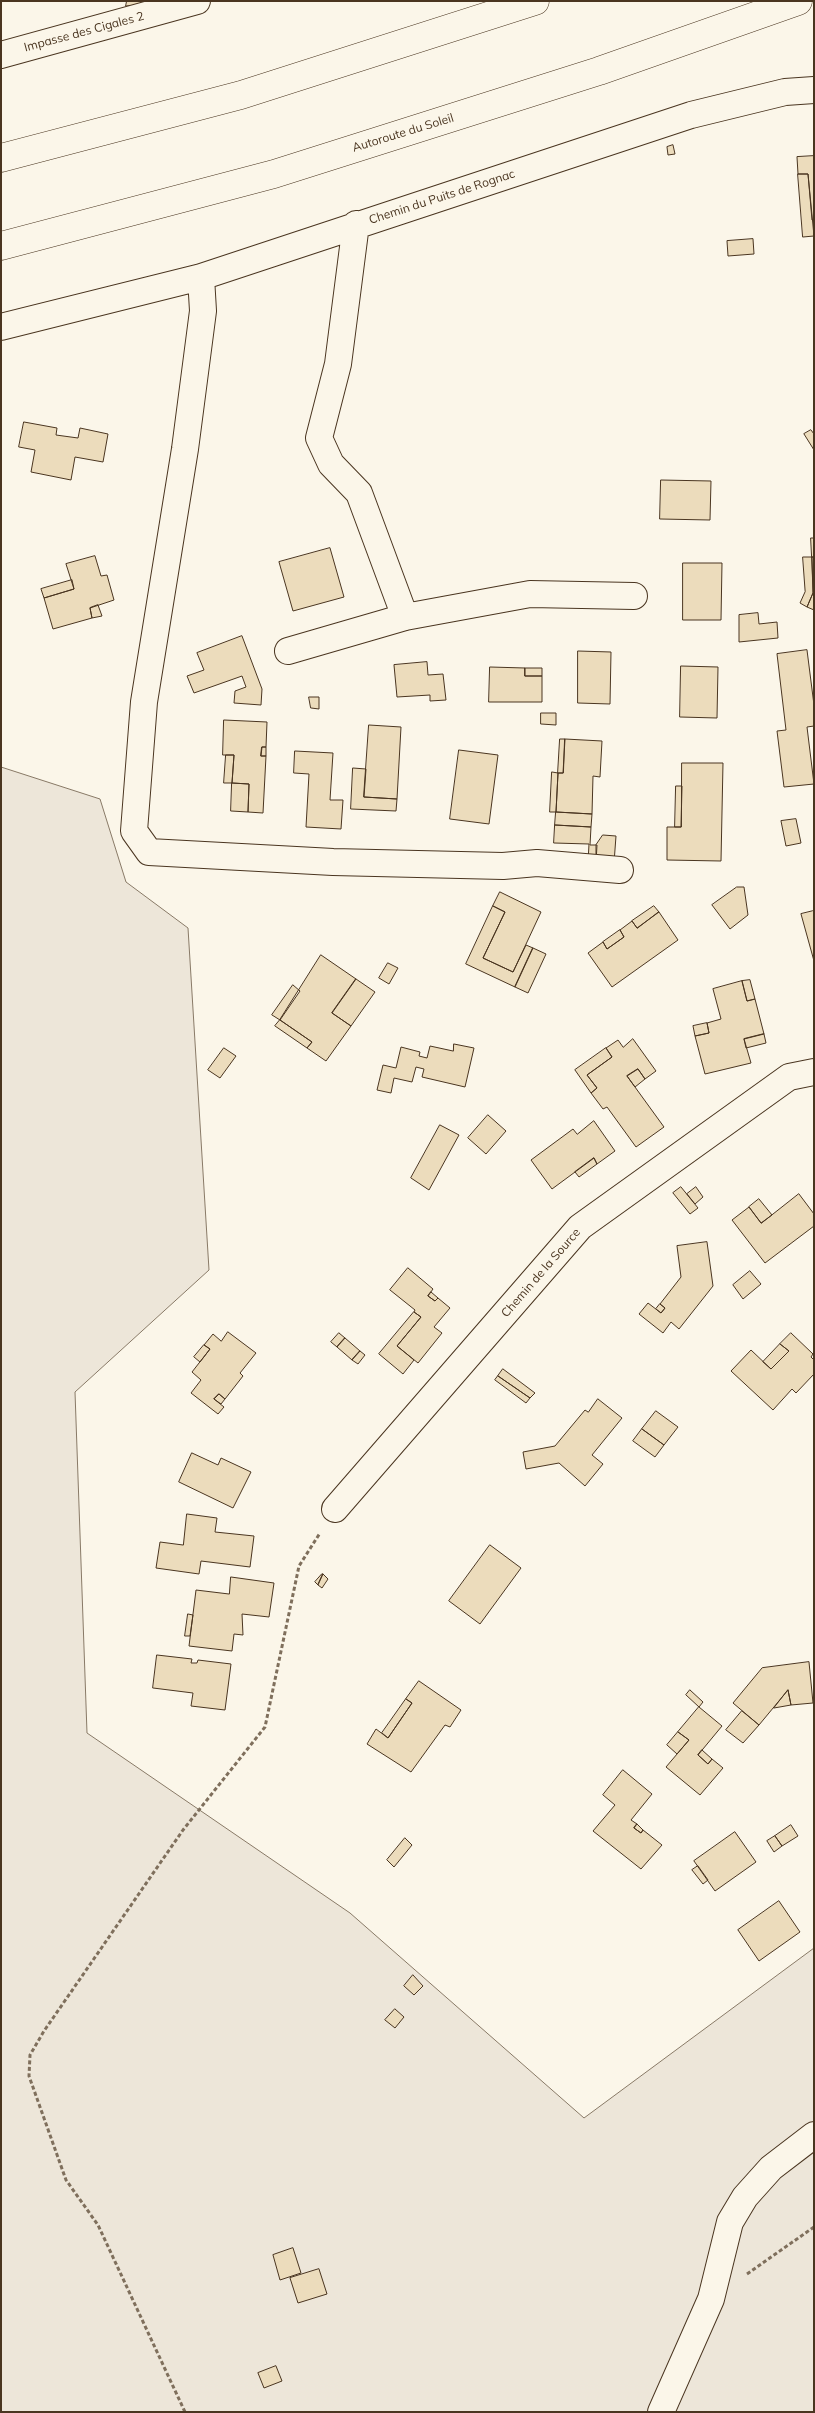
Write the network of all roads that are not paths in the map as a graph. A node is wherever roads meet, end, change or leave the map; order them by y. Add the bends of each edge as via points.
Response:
1 (197, 1) edge
2 (535, 1) edge
3 (798, 1) edge
4 (1, 55) edge
5 (814, 90) edge
6 (1, 158) edge
7 (356, 224) junction
8 (1, 246) edge
9 (202, 277) junction
10 (1, 327) edge
11 (634, 596) dead end
12 (405, 617) junction
13 (288, 651) dead end
14 (620, 870) dead end
15 (814, 1072) edge
16 (335, 1509) road end
17 (814, 2135) edge
18 (661, 2412) edge

1 - 4 street, Impasse des Cigales 2
2 - 6 highway via 242,95
3 - 8 highway, Autoroute du Soleil via 600,71 274,174
5 - 7 street, Chemin du Puits de Rognac via 784,92 691,115
7 - 9 street
7 - 12 street, Chemin du Puits de Rognac via 338,364 319,438 331,464 360,493
9 - 10 street
9 - 14 street via 203,311 185,449 144,702 134,832 149,852 333,862 503,866 538,863
11 - 12 street via 530,594
12 - 13 street
15 - 16 street, Chemin de la Source via 789,1077 580,1228
17 - 18 street via 771,2168 745,2198 730,2222 711,2299

